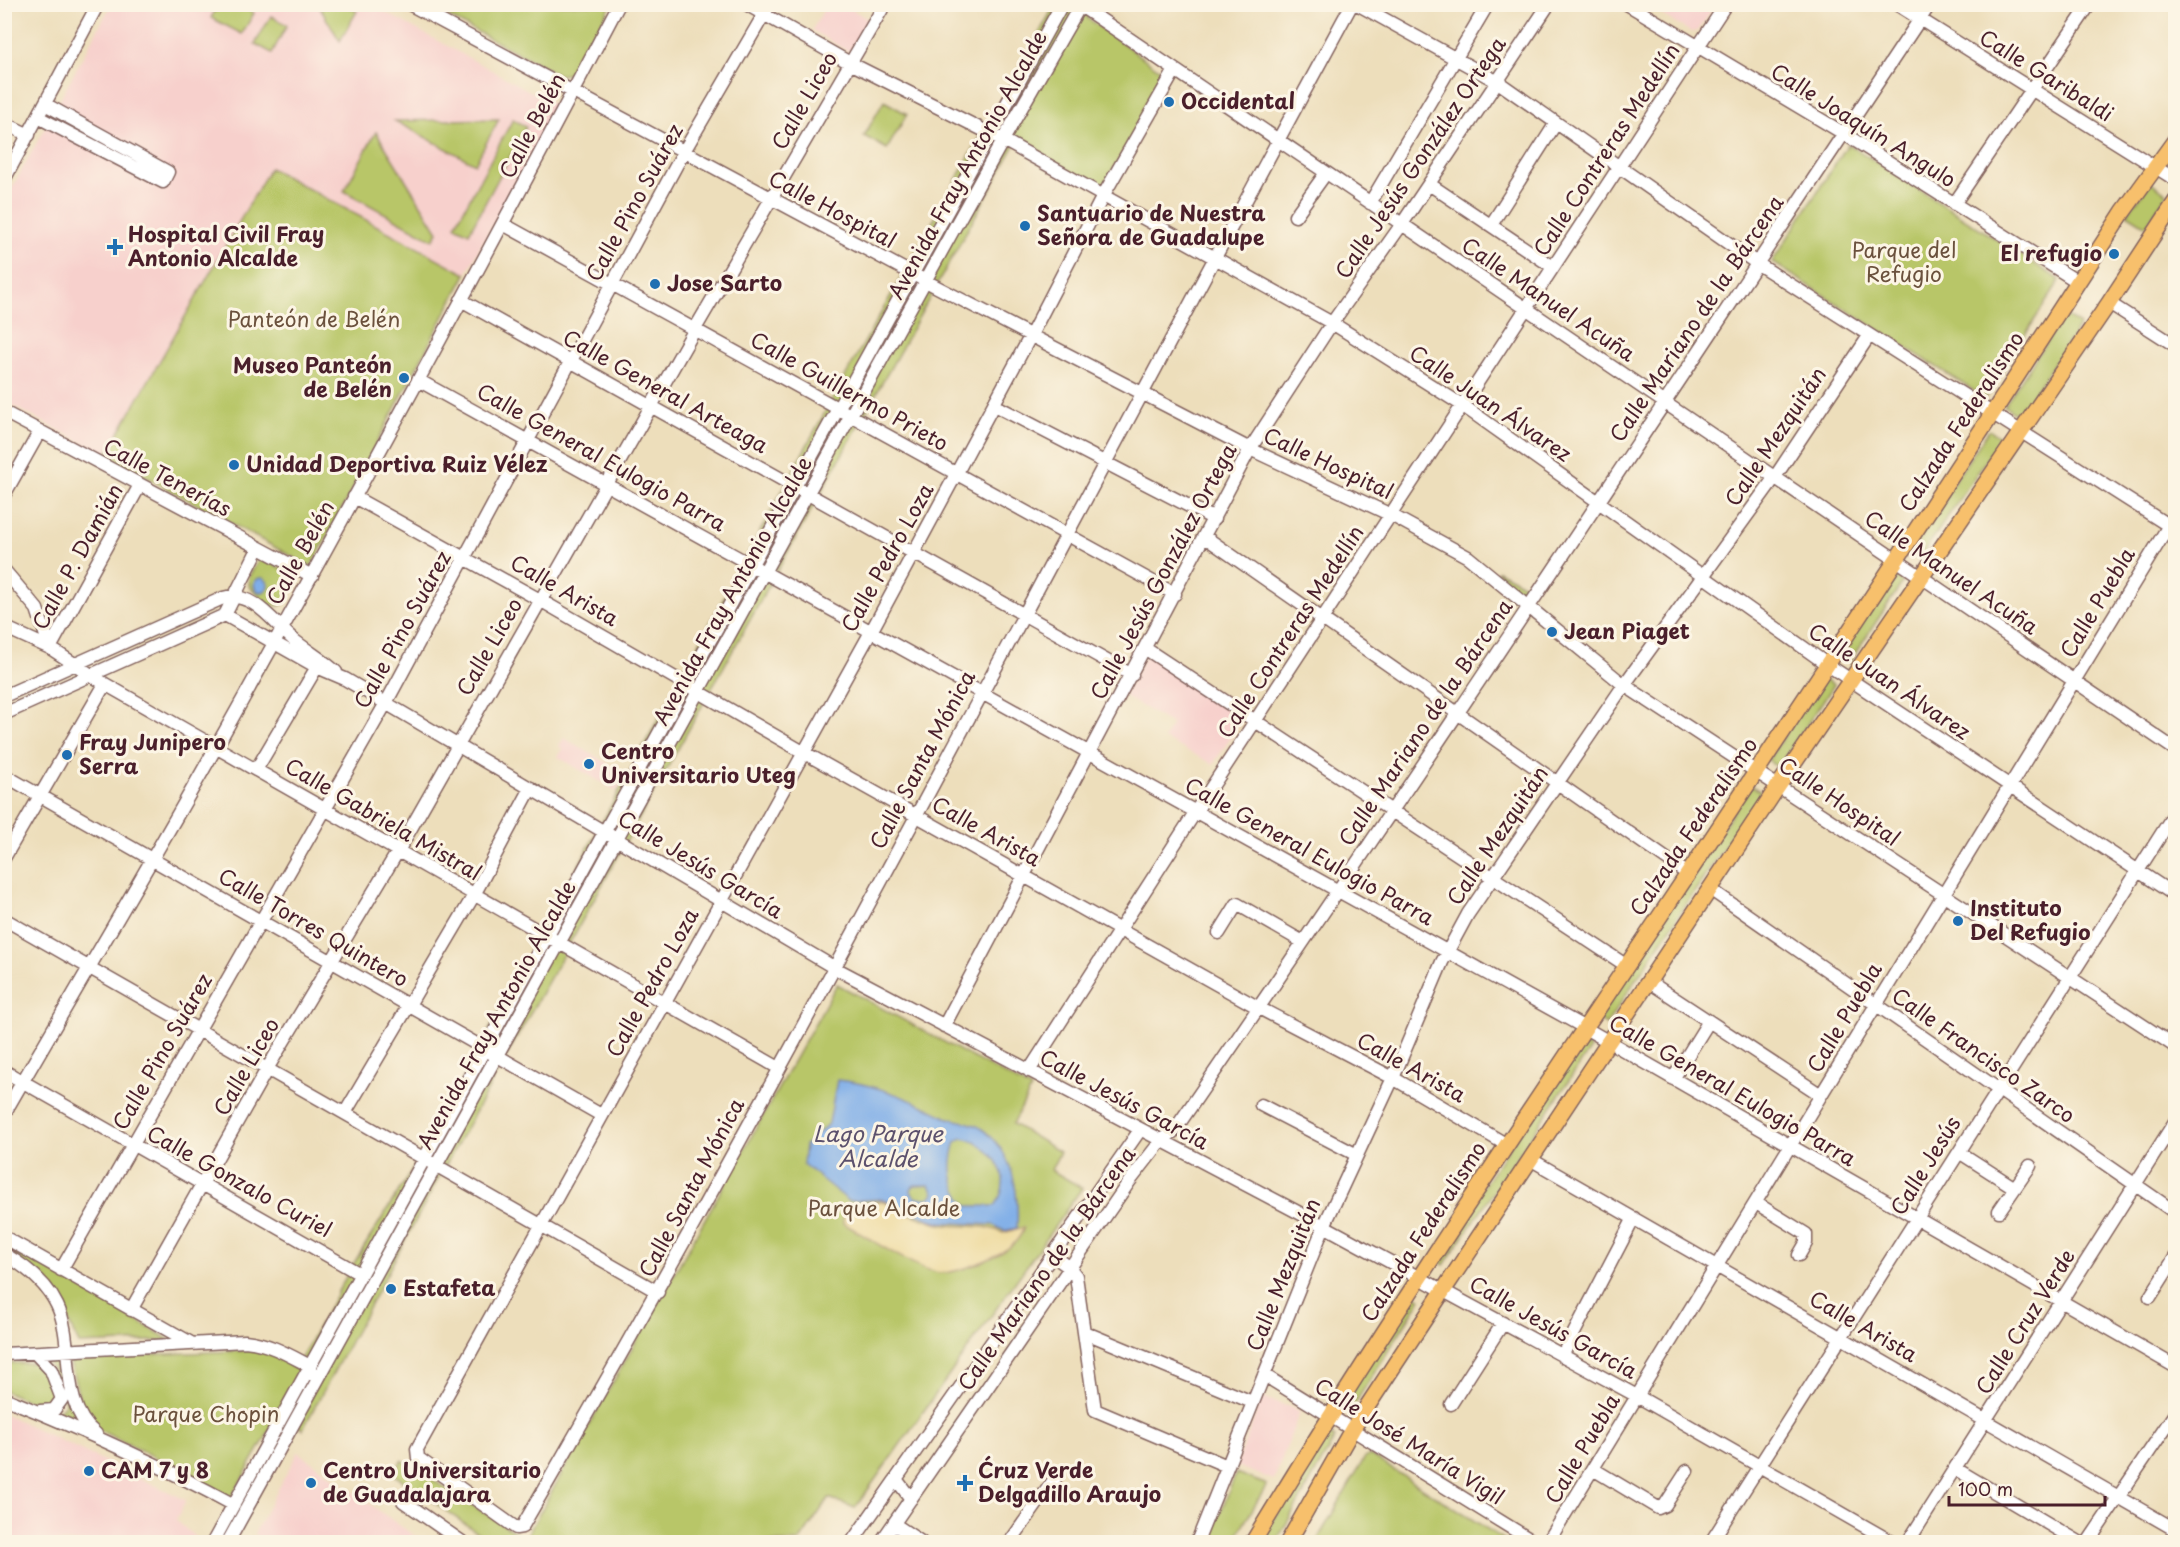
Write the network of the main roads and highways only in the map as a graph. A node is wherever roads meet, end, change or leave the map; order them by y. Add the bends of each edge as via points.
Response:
1 (2175, 140) edge
2 (2175, 201) edge
3 (1254, 1542) edge
4 (1288, 1542) edge

1 - 3 main road, Calzada Federalismo via 1583,1028 1330,1414
2 - 4 main road via 1530,1159 1353,1428

